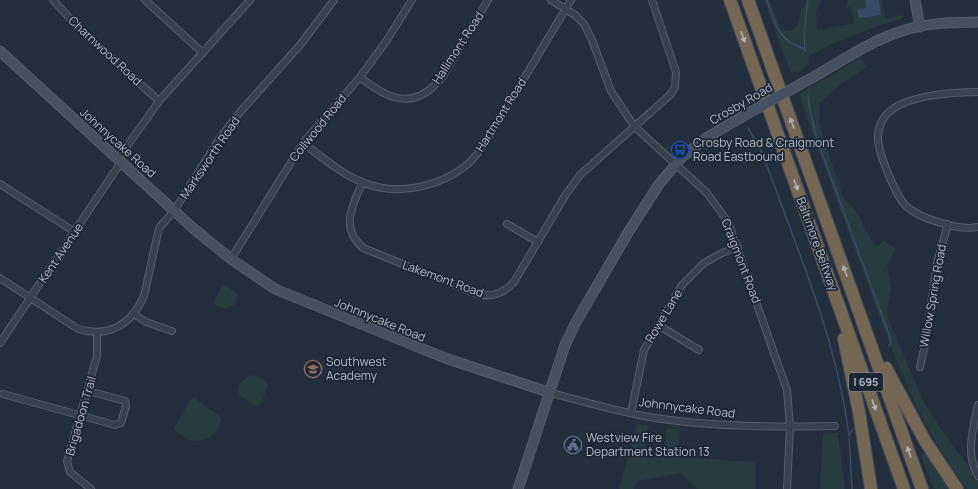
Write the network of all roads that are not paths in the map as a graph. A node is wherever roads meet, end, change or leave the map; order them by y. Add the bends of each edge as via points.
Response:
1 (53, 0) edge
2 (145, 0) edge
3 (250, 0) edge
4 (334, 0) edge
5 (412, 0) edge
6 (488, 0) edge
7 (551, 0) edge
8 (571, 0) edge
9 (652, 0) edge
10 (730, 0) edge
11 (748, 0) edge
12 (915, 0) edge
13 (566, 9) junction
14 (978, 22) edge
15 (920, 27) junction
16 (0, 51) edge
17 (203, 53) junction
18 (360, 77) junction
19 (978, 92) edge
20 (159, 101) junction
21 (634, 126) junction
22 (303, 143) junction
23 (119, 160) junction
24 (675, 164) junction
25 (362, 183) junction
26 (0, 184) edge
27 (174, 211) junction
28 (507, 224) dead end
29 (948, 224) junction
30 (978, 227) edge
31 (74, 232) junction
32 (538, 242) junction
33 (738, 247) junction
34 (231, 259) junction
35 (828, 276) junction
36 (0, 278) edge
37 (30, 298) junction
38 (858, 308) junction
39 (134, 314) junction
40 (658, 325) junction
41 (172, 331) dead end
42 (97, 333) junction
43 (0, 343) edge
44 (699, 350) dead end
45 (920, 368) dead end
46 (88, 390) junction
47 (548, 392) junction
48 (3, 394) dead end
49 (978, 405) edge
50 (631, 413) junction
51 (80, 416) junction
52 (835, 426) dead end
53 (790, 427) junction
54 (947, 474) junction
55 (978, 476) edge
56 (91, 489) edge
57 (518, 489) edge
58 (787, 489) edge
59 (871, 489) edge
60 (904, 489) edge
61 (922, 489) edge
62 (957, 489) edge
63 (960, 489) edge

1 - 20 street, Charnwood Road via 76,26
2 - 17 street
3 - 17 street, Kent Avenue
4 - 27 street, Marksworth Road via 300,45 219,139
5 - 18 street, Collwood Road
6 - 18 street, Hallimont Road via 443,76 426,93 410,98 394,98 380,93
7 - 13 street, Craigmont Road
8 - 13 street, Hartmont Road
9 - 21 street, Lakemont Road via 674,64 676,79 671,94
10 -> 35 highway, Baltimore Beltway / I 695
38 -> 11 highway, Baltimore Beltway / I 695
12 - 15 main road
13 - 21 street, Craigmont Road via 580,20 588,31 611,91
13 - 25 street, Hartmont Road via 486,142 469,162 439,181 412,188 387,188
14 - 15 main road, Crosby Road via 954,22
15 - 24 main road, Crosby Road, bridge via 899,32 866,47 706,138
16 - 23 main road, Johnnycake Road
17 - 20 street, Kent Avenue
18 - 22 street, Collwood Road
19 - 29 street via 945,94 903,104 890,111 879,130 881,150 893,186 902,201 914,211
20 - 23 street, Kent Avenue
21 - 24 street, Craigmont Road
21 - 32 street, Lakemont Road via 580,175
22 - 25 street, Hartmont Road via 336,168
22 - 34 street, Collwood Road
23 - 27 main road, Johnnycake Road
23 - 31 street, Kent Avenue
24 - 33 street, Craigmont Road via 715,202 728,222
24 - 47 main road, Crosby Road via 643,208 576,322
25 - 32 street, Lakemont Road via 349,218 357,243 370,252 477,294 497,294 509,287
26 - 31 street
27 - 34 main road, Johnnycake Road
27 - 39 street, Marksworth Road via 159,228 144,296
28 - 32 street
29 - 30 street via 965,229
29 - 45 street, Willow Spring Road via 937,262
31 - 37 street, Kent Avenue
33 - 40 street, Rowe Lane via 713,258 695,270 682,285
33 - 53 street, Craigmont Road via 784,378 789,402
34 - 47 main road, Johnnycake Road via 275,290 464,365
35 - 59 highway via 860,412
35 -> 60 highway, Baltimore Beltway / I 695
36 - 37 street
37 - 42 street via 74,326
37 - 43 street, Kent Avenue
38 - 54 highway via 910,415
61 -> 38 highway, Baltimore Beltway / I 695
39 - 41 street via 146,322
39 - 42 street via 117,328
40 - 44 street
40 - 50 street, Rowe Lane via 642,358
42 - 46 street, Brigadoon Trail via 98,356
46 - 51 street, Brigadoon Trail
46 - 51 street via 125,401 122,421 116,425
47 - 50 street, Johnnycake Road
47 - 57 main road, Crosby Road
48 - 51 street
49 - 55 street via 971,442 971,460
50 - 53 street, Johnnycake Road via 721,425
51 - 56 street, Brigadoon Trail via 68,466 70,472
52 - 53 street, Johnnycake Road
53 - 58 street, Craigmont Road
54 - 62 highway
54 - 63 highway

